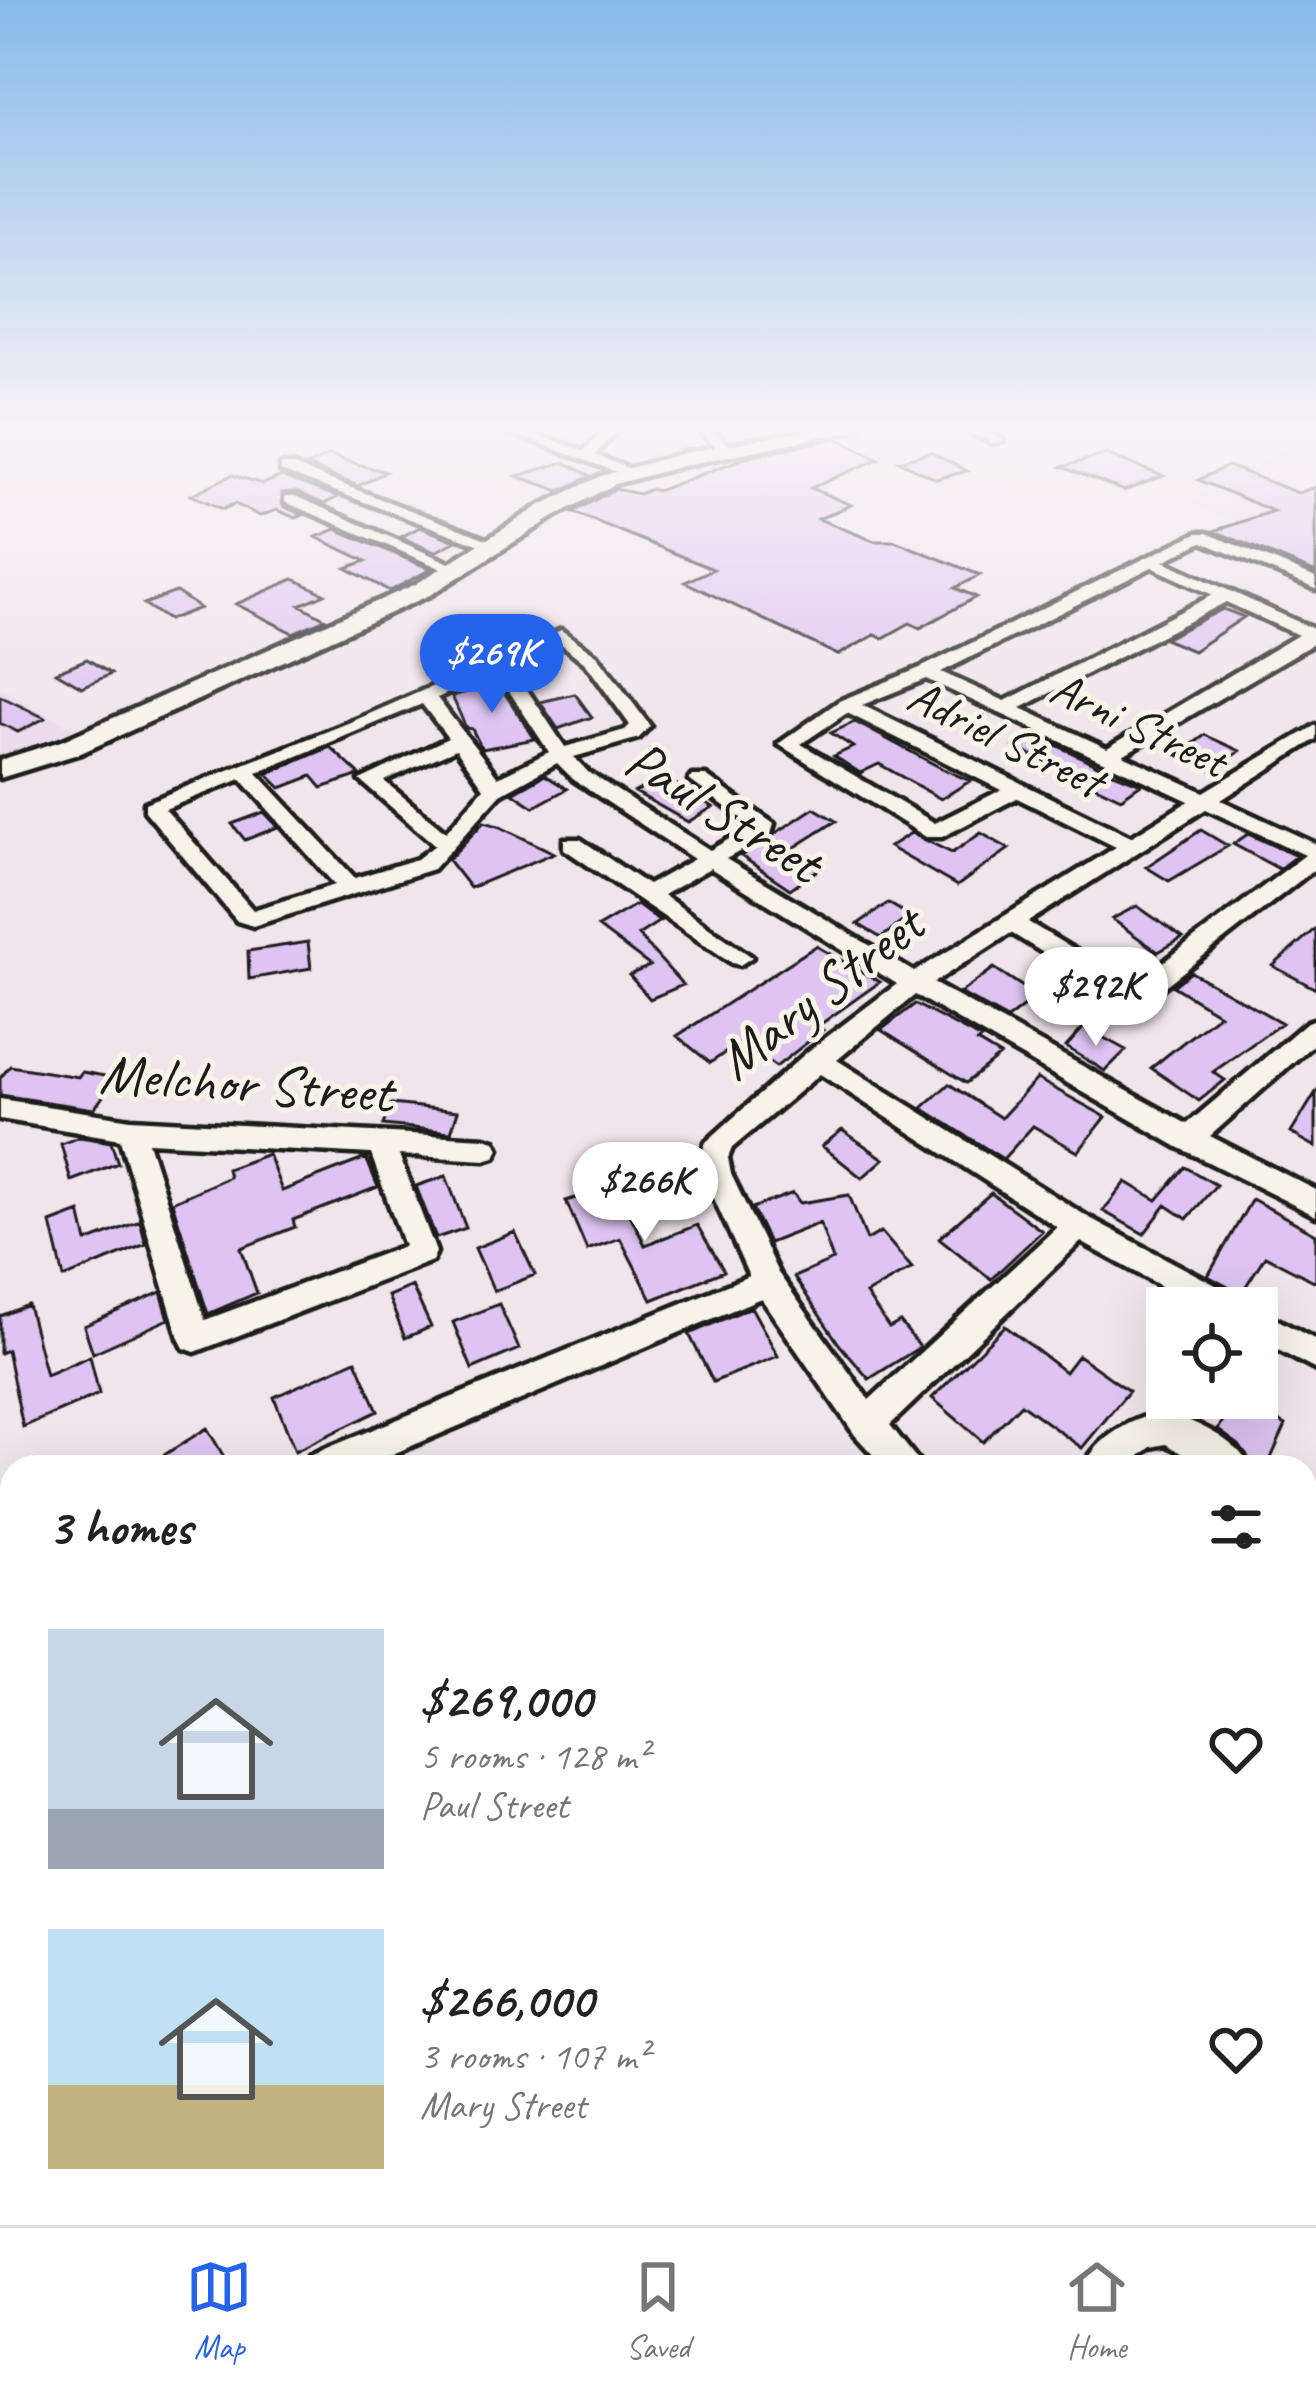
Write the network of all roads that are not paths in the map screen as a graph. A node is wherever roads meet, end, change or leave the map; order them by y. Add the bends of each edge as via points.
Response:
1 (370, 533) edge
2 (461, 533) edge
3 (516, 533) edge
4 (497, 546) junction
5 (1152, 561) junction
6 (458, 570) junction
7 (1316, 584) edge
8 (1226, 595) junction
9 (1313, 636) edge
10 (499, 661) junction
11 (926, 672) junction
12 (425, 694) junction
13 (846, 705) junction
14 (1007, 708) junction
15 (1316, 731) edge
16 (458, 741) junction
17 (560, 754) junction
18 (1109, 755) junction
19 (242, 768) junction
20 (0, 770) edge
21 (699, 780) dead end
22 (495, 788) junction
23 (1021, 788) junction
24 (1208, 802) junction
25 (448, 844) junction
26 (572, 844) dead end
27 (1129, 845) junction
28 (1316, 855) edge
29 (709, 860) junction
30 (350, 887) junction
31 (648, 894) junction
32 (1009, 921) junction
33 (740, 957) dead end
34 (913, 984) junction
35 (1316, 1028) edge
36 (816, 1059) junction
37 (0, 1109) edge
38 (131, 1130) junction
39 (1188, 1138) junction
40 (381, 1144) junction
41 (485, 1149) dead end
42 (1316, 1204) edge
43 (1078, 1226) junction
44 (767, 1282) junction
45 (1190, 1287) edge
46 (1278, 1335) edge
47 (1316, 1356) edge
48 (867, 1424) junction
49 (351, 1455) edge
50 (894, 1455) edge
51 (1114, 1455) edge
52 (1215, 1455) edge

1 - 6 street
2 - 4 street
3 - 4 main road
4 - 6 main road
5 - 7 street via 1202,536
5 - 8 street
5 - 11 street
6 - 20 main road via 112,729
8 - 9 street
8 - 14 street
9 - 18 street
10 - 12 street
10 - 17 street, Paul Street
10 - 17 street via 561,635 592,660 640,726
11 - 13 street
11 - 14 street, Arni Street
12 - 16 street
12 - 19 street
13 - 23 street, Adriel Street
13 - 23 street via 788,744 934,832
14 - 18 street, Arni Street
15 - 24 street, Mary Street
16 - 22 street
16 - 25 street via 370,780
17 - 22 street
17 - 29 street, Paul Street
18 - 24 street, Arni Street
19 - 30 street
19 - 30 street via 152,807 245,916
21 - 29 street via 763,824
22 - 25 street
23 - 27 street, Adriel Street
24 - 27 street, Mary Street
24 - 28 street, Arni Street
25 - 30 street via 424,864
26 - 31 street
27 - 32 street, Mary Street
28 - 32 street via 1134,997
29 - 31 street
29 - 34 street, Paul Street
31 - 33 street
32 - 34 street, Mary Street
34 - 36 street, Mary Street
34 - 39 street, Paul Street
35 - 39 street
36 - 43 street
36 - 44 street, Mary Street via 720,1142 714,1158
37 - 38 street, Melchor Street
38 - 40 street, Melchor Street
38 - 40 street via 195,1338 421,1252
39 - 42 street, Paul Street
40 - 41 street, Melchor Street
43 - 45 street
43 - 48 street
44 - 48 street, Mary Street
44 - 49 street
46 - 47 street
48 - 50 street, Mary Street
51 - 52 street via 1140,1430 1174,1428

